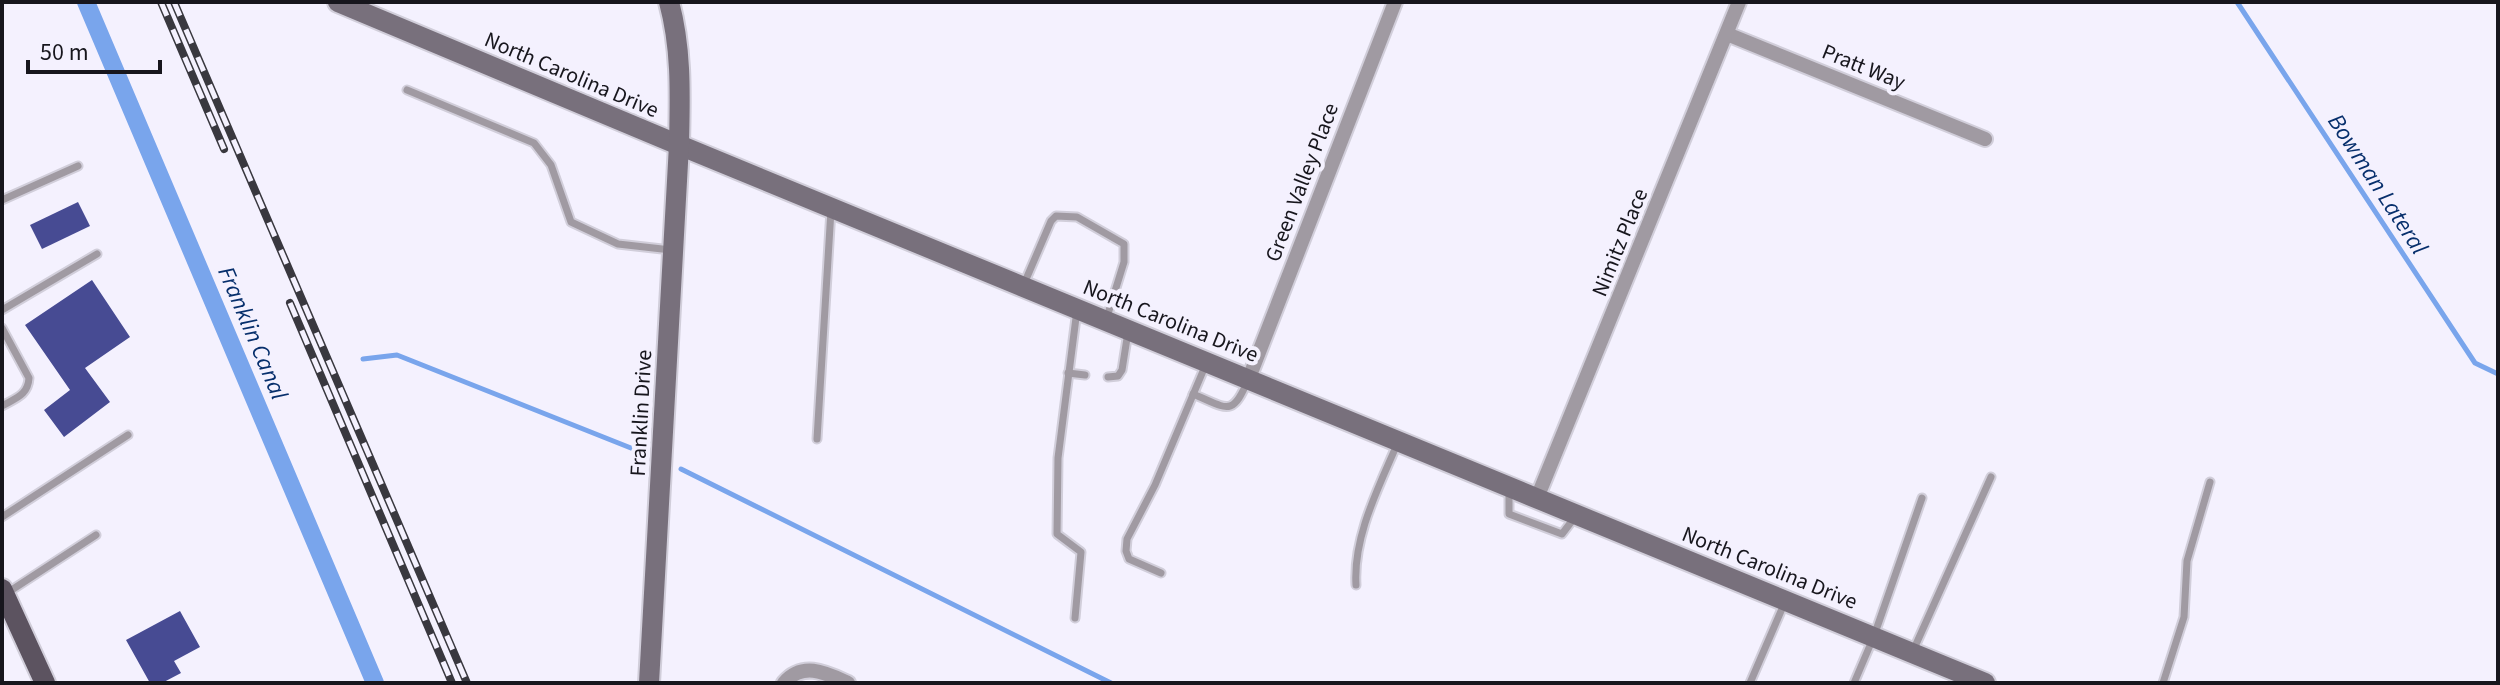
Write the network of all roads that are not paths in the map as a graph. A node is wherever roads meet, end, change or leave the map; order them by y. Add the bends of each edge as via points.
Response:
1 (338, 2) edge
2 (669, 2) edge
3 (1395, 2) edge
4 (1739, 2) edge
5 (1727, 34) junction
6 (407, 90) dead end
7 (1985, 139) dead end
8 (679, 145) junction
9 (78, 166) dead end
10 (2, 200) edge
11 (832, 208) junction
12 (673, 250) junction
13 (97, 254) dead end
14 (1023, 286) junction
15 (1078, 308) junction
16 (2, 310) edge
17 (1106, 320) junction
18 (2, 328) edge
19 (1128, 330) junction
20 (1207, 362) junction
21 (1068, 373) junction
22 (1085, 375) dead end
23 (1108, 377) dead end
24 (1249, 378) junction
25 (1193, 394) junction
26 (2, 406) edge
27 (128, 435) dead end
28 (817, 439) dead end
29 (1399, 440) junction
30 (1991, 477) dead end
31 (2210, 482) dead end
32 (1509, 486) junction
33 (1537, 498) junction
34 (1922, 498) dead end
35 (1577, 514) junction
36 (2, 517) edge
37 (96, 535) dead end
38 (1161, 573) dead end
39 (1356, 585) dead end
40 (3, 594) edge
41 (1786, 600) junction
42 (1075, 618) dead end
43 (1874, 636) junction
44 (1912, 653) junction
45 (1981, 682) edge
46 (45, 683) edge
47 (649, 683) edge
48 (784, 683) edge
49 (848, 683) edge
50 (1750, 683) edge
51 (1854, 683) edge
52 (2163, 683) edge

1 - 8 main road, North Carolina Drive
2 - 8 main road, Franklin Drive via 678,38
3 - 24 street, Green Valley Place
4 - 5 street, Nimitz Place
5 - 7 street, Pratt Way
5 - 33 street, Nimitz Place
6 - 12 lane via 534,143 551,165 571,222 618,244
8 - 11 main road, North Carolina Drive
8 - 12 main road, Franklin Drive
9 - 10 lane
11 - 14 main road, North Carolina Drive
11 - 28 lane
12 - 47 main road, Franklin Drive
13 - 16 lane
14 - 15 main road, North Carolina Drive
14 - 17 lane via 1051,221 1056,216 1077,217 1124,244 1126,251
15 - 17 main road, North Carolina Drive
15 - 21 lane
17 - 19 main road, North Carolina Drive
18 - 26 lane via 29,378 23,395
19 - 20 main road, North Carolina Drive
19 - 23 lane via 1122,370
20 - 24 main road, North Carolina Drive
20 - 25 lane
21 - 22 lane
21 - 42 lane via 1058,458 1057,534 1081,552
24 - 25 lane via 1239,402 1231,407
24 - 29 main road, North Carolina Drive
25 - 38 lane via 1127,539 1129,559
27 - 36 lane
29 - 32 main road, North Carolina Drive
29 - 39 lane via 1361,538
30 - 44 lane
31 - 52 lane via 2187,561 2184,617
32 - 33 main road, North Carolina Drive
32 - 35 lane via 1509,514 1536,526 1562,534
33 - 35 main road, North Carolina Drive
34 - 43 lane
35 - 41 main road, North Carolina Drive
37 - 40 lane
40 - 46 main road
41 - 43 main road, North Carolina Drive
41 - 50 lane
43 - 44 main road, North Carolina Drive
43 - 51 lane
44 - 45 main road, North Carolina Drive
48 - 49 street via 810,669

